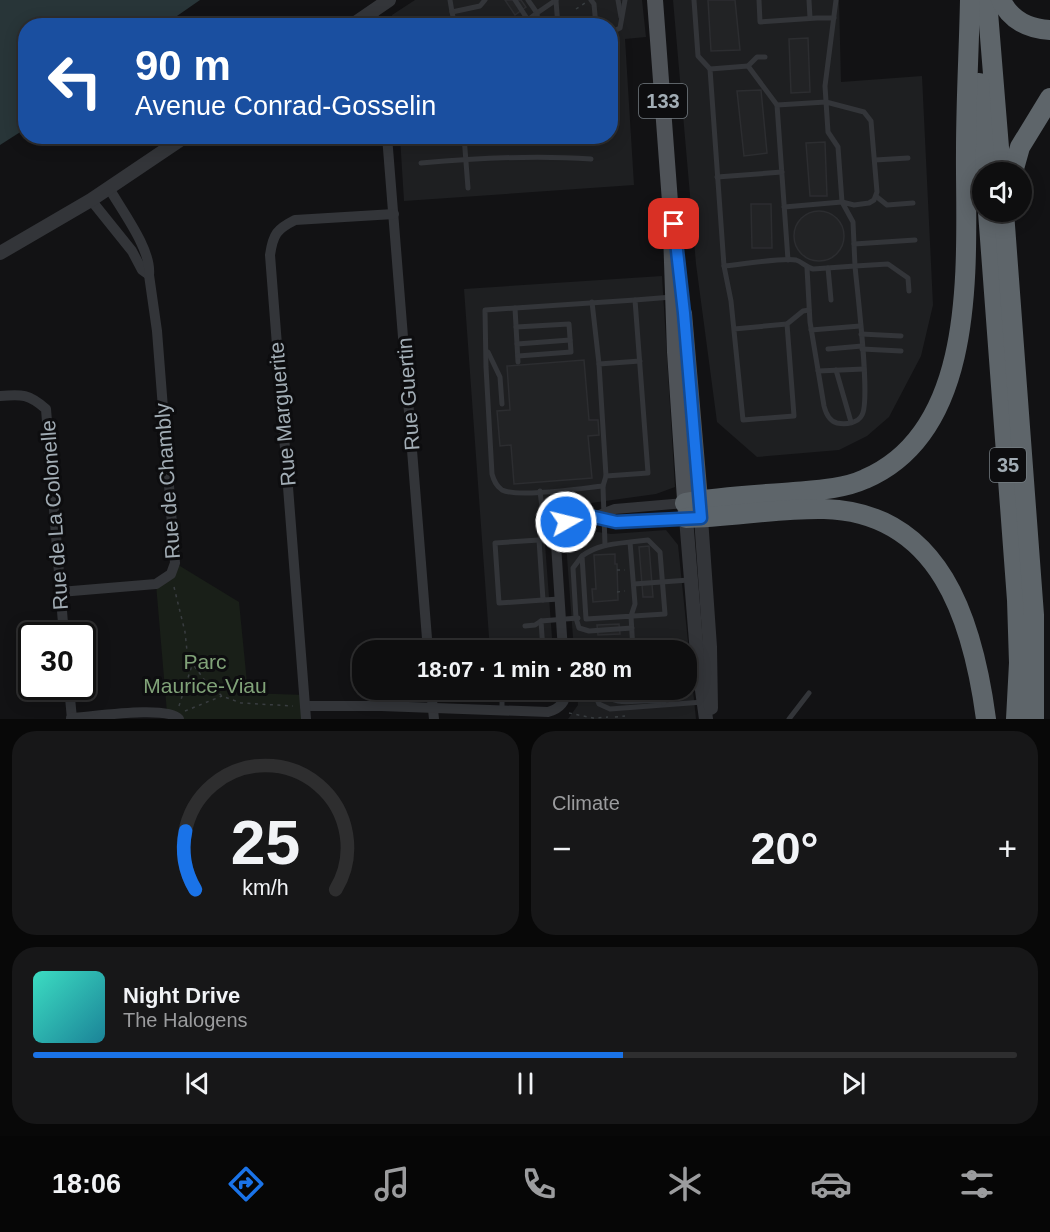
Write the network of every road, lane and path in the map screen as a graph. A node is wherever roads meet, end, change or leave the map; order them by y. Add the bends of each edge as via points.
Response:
1 (389, 0) edge
2 (450, 0) edge
3 (485, 0) edge
4 (515, 0) edge
5 (528, 0) edge
6 (556, 0) edge
7 (591, 0) edge
8 (618, 0) edge
9 (625, 0) edge
10 (655, 0) edge
11 (694, 0) edge
12 (759, 0) edge
13 (809, 0) edge
14 (836, 0) edge
15 (971, 0) edge
16 (987, 0) edge
17 (1001, 0) edge
18 (581, 4) dead end
19 (576, 9) dead end
20 (372, 12) junction
21 (452, 12) junction
22 (537, 13) junction
23 (363, 18) edge
24 (374, 18) edge
25 (453, 18) edge
26 (527, 18) edge
27 (531, 18) edge
28 (537, 18) edge
29 (557, 18) edge
30 (595, 18) edge
31 (810, 18) junction
32 (834, 18) junction
33 (621, 22) junction
34 (1050, 30) edge
35 (618, 31) edge
36 (765, 57) dead end
37 (748, 66) junction
38 (710, 69) junction
39 (1050, 98) edge
40 (826, 102) junction
41 (777, 105) junction
42 (174, 144) edge
43 (388, 144) edge
44 (464, 144) edge
45 (908, 158) dead end
46 (465, 159) junction
47 (591, 159) dead end
48 (875, 160) junction
49 (984, 162) edge
50 (999, 162) edge
51 (1016, 162) edge
52 (421, 163) dead end
53 (782, 171) junction
54 (717, 177) junction
55 (109, 188) junction
56 (468, 188) dead end
57 (877, 196) junction
58 (91, 200) junction
59 (670, 202) junction
60 (842, 202) junction
61 (913, 203) dead end
62 (784, 207) junction
63 (394, 214) junction
64 (1001, 222) edge
65 (1002, 222) edge
66 (915, 240) dead end
67 (854, 244) junction
68 (0, 253) edge
69 (788, 260) junction
70 (724, 266) junction
71 (855, 266) junction
72 (807, 268) junction
73 (828, 268) junction
74 (149, 275) junction
75 (909, 291) dead end
76 (674, 297) junction
77 (635, 300) junction
78 (831, 300) dead end
79 (592, 302) junction
80 (514, 308) junction
81 (809, 310) junction
82 (787, 324) junction
83 (860, 326) junction
84 (516, 327) junction
85 (734, 329) junction
86 (812, 330) junction
87 (861, 334) junction
88 (901, 336) dead end
89 (570, 340) junction
90 (517, 344) junction
91 (862, 347) junction
92 (828, 349) dead end
93 (487, 350) junction
94 (902, 351) dead end
95 (640, 361) junction
96 (599, 364) junction
97 (864, 369) junction
98 (836, 370) junction
99 (818, 372) junction
100 (0, 396) edge
101 (502, 404) dead end
102 (851, 422) junction
103 (606, 476) junction
104 (603, 486) junction
105 (540, 491) junction
106 (693, 510) junction
107 (601, 516) junction
108 (563, 524) junction
109 (556, 538) junction
110 (538, 540) junction
111 (630, 542) junction
112 (605, 545) junction
113 (582, 556) junction
114 (171, 574) junction
115 (691, 580) junction
116 (662, 582) junction
117 (634, 584) junction
118 (60, 592) junction
119 (560, 599) junction
120 (543, 600) junction
121 (631, 616) junction
122 (576, 618) junction
123 (561, 619) junction
124 (586, 619) junction
125 (541, 621) junction
126 (63, 622) edge
127 (525, 626) dead end
128 (632, 628) junction
129 (427, 640) edge
130 (542, 640) edge
131 (562, 640) edge
132 (633, 640) edge
133 (192, 663) junction
134 (809, 693) dead end
135 (222, 696) junction
136 (70, 700) edge
137 (502, 700) edge
138 (564, 700) edge
139 (597, 700) edge
140 (613, 700) edge
141 (655, 700) edge
142 (655, 700) edge
143 (664, 700) edge
144 (707, 702) junction
145 (664, 703) junction
146 (305, 706) junction
147 (502, 711) junction
148 (433, 714) edge
149 (177, 717) edge
150 (71, 719) edge
151 (306, 719) edge
152 (706, 719) edge
153 (711, 719) edge
154 (789, 719) edge
155 (986, 719) edge
156 (1016, 719) edge
157 (1034, 719) edge

1 - 20 street
2 - 21 lane
3 - 21 lane via 480,6
4 - 26 lane
5 - 22 lane
6 - 22 lane
6 - 29 lane
7 - 30 lane
8 - 33 lane
9 - 33 lane
10 - 59 main road, 133
11 - 38 lane via 698,56
12 - 31 lane via 760,22
13 - 31 lane
14 - 32 lane
15 - 49 highway
15 - 106 highway via 963,302 951,368 935,411 908,450 892,465 863,480 830,489
16 - 50 highway
17 - 34 highway via 1024,25
18 - 19 path
20 - 23 street
20 - 24 street
21 - 25 lane
22 - 27 lane
22 - 28 lane
31 - 32 lane
32 - 40 lane
33 - 35 lane
36 - 37 lane via 757,57
37 - 38 lane
37 - 41 lane
38 - 54 lane
39 - 51 highway via 1020,147
40 - 41 lane
40 - 48 lane via 868,116
40 - 60 lane via 828,132 838,147
41 - 53 lane
42 - 55 street
43 - 63 street, Rue Guertin
44 - 46 lane
45 - 48 lane
46 - 47 lane
46 - 52 lane
46 - 56 lane
48 - 57 lane
53 - 54 lane
53 - 62 lane
54 - 70 lane
55 - 58 street
55 - 74 street, Rue de Chambly via 141,243
57 - 60 lane via 869,203
57 - 61 lane via 887,205
58 - 68 street
58 - 74 street, Rue de Chambly
59 - 76 main road, 133
59 - 106 main road, 133 via 680,268
60 - 62 lane
60 - 67 lane via 853,222
62 - 69 lane
63 - 129 street, Rue Guertin
63 - 146 street, Rue Marguerite via 295,220 272,239 270,255
64 - 156 highway, 35 via 1017,588
65 - 157 highway, 35 via 1034,615
66 - 67 lane
67 - 71 lane
69 - 70 lane
69 - 72 lane
70 - 85 lane
71 - 73 lane
71 - 75 lane via 888,264 908,278
71 - 83 lane
72 - 73 lane
72 - 81 lane
73 - 78 lane
74 - 114 street, Rue de Chambly via 175,563
76 - 77 lane
76 - 106 main road, 133 via 675,352
77 - 79 lane
77 - 95 lane
79 - 80 lane
79 - 96 lane
80 - 84 lane
80 - 93 lane via 485,310
81 - 82 lane
81 - 86 lane
82 - 85 lane
82 - 85 lane via 794,416 743,420
83 - 86 lane
83 - 87 lane
84 - 89 lane via 569,324
84 - 90 lane
86 - 99 lane
87 - 88 lane
87 - 91 lane
89 - 90 lane
89 - 90 lane via 571,352 518,359
91 - 92 lane
91 - 94 lane
91 - 97 lane
93 - 101 lane via 501,377
93 - 105 lane via 494,480 508,492
95 - 96 lane
95 - 103 lane via 648,473
96 - 103 lane
97 - 98 lane
97 - 102 lane via 865,407 862,415
98 - 99 lane
98 - 102 lane
99 - 102 lane via 828,417 838,423
100 - 118 street, Rue de La Colonelle via 24,394 46,409
103 - 104 lane
104 - 105 lane
104 - 107 lane
105 - 108 lane via 542,508
106 - 107 street via 616,522
106 - 115 street
106 - 144 street via 710,655
106 - 155 highway via 835,510 876,519 901,532 933,562 959,606 978,663
107 - 108 street
107 - 112 lane
108 - 109 street
109 - 110 lane
109 - 119 street
110 - 120 lane
110 - 120 lane via 495,543 499,603
111 - 112 lane
111 - 116 lane via 648,540 660,552
111 - 117 lane
112 - 113 lane
113 - 122 lane via 573,568
113 - 124 lane
114 - 118 street, Rue de Chambly via 156,584
114 - 133 path
115 - 116 lane
115 - 144 street
116 - 117 lane
116 - 121 lane via 665,614
117 - 121 lane
118 - 126 street, Rue de La Colonelle
119 - 120 lane
119 - 123 street
121 - 124 lane
121 - 128 lane
122 - 123 lane
122 - 124 lane
122 - 128 lane via 579,628 586,631
123 - 125 lane
123 - 131 street
125 - 127 lane
125 - 130 lane
128 - 132 lane
133 - 135 path
133 - 149 path
134 - 154 lane
135 - 146 path via 241,703
135 - 149 path
136 - 150 street
137 - 147 lane
138 - 147 street via 552,711
139 - 145 lane via 610,709
140 - 141 lane
142 - 145 lane
143 - 145 lane
144 - 145 lane
144 - 152 street
144 - 153 street
146 - 148 street via 381,706
146 - 151 street, Rue Marguerite
147 - 148 street
149 - 150 street via 160,711

